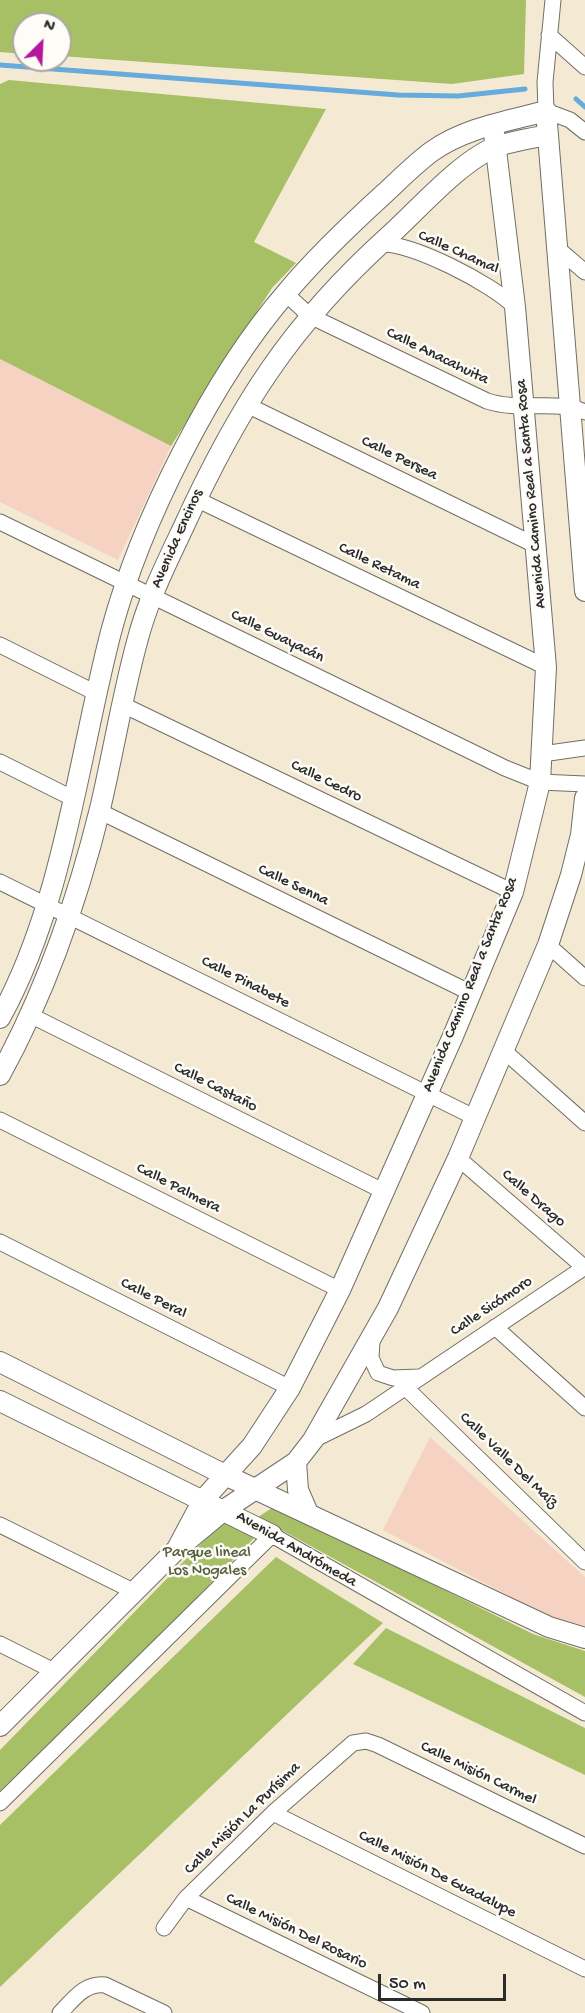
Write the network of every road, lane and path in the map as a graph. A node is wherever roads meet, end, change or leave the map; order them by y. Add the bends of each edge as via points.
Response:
1 (553, 0) edge
2 (549, 35) junction
3 (585, 67) edge
4 (546, 111) junction
5 (570, 120) junction
6 (493, 125) junction
7 (585, 132) edge
8 (548, 135) junction
9 (496, 147) junction
10 (379, 244) junction
11 (557, 248) junction
12 (585, 272) edge
13 (285, 294) junction
14 (515, 307) junction
15 (310, 315) junction
16 (245, 404) junction
17 (524, 408) junction
18 (578, 409) edge
19 (196, 499) junction
20 (0, 522) edge
21 (537, 546) junction
22 (127, 584) junction
23 (585, 591) edge
24 (153, 596) junction
25 (0, 645) edge
26 (546, 668) junction
27 (98, 694) junction
28 (123, 705) junction
29 (585, 748) edge
30 (542, 754) junction
31 (0, 762) edge
32 (540, 782) junction
33 (585, 784) edge
34 (585, 798) edge
35 (74, 799) junction
36 (99, 811) junction
37 (583, 836) edge
38 (0, 882) edge
39 (513, 892) junction
40 (46, 903) junction
41 (70, 915) junction
42 (548, 945) junction
43 (585, 978) edge
44 (471, 993) junction
45 (2, 1007) edge
46 (30, 1015) junction
47 (502, 1049) junction
48 (0, 1074) edge
49 (426, 1095) junction
50 (474, 1117) junction
51 (0, 1120) edge
52 (585, 1123) edge
53 (458, 1158) junction
54 (385, 1192) junction
55 (0, 1242) edge
56 (585, 1268) edge
57 (340, 1290) junction
58 (495, 1327) junction
59 (372, 1339) junction
60 (0, 1362) edge
61 (419, 1377) junction
62 (405, 1387) junction
63 (290, 1388) junction
64 (0, 1401) edge
65 (585, 1408) edge
66 (314, 1440) junction
67 (296, 1462) junction
68 (225, 1474) junction
69 (259, 1489) junction
70 (203, 1500) junction
71 (224, 1510) junction
72 (308, 1513) junction
73 (0, 1525) edge
74 (272, 1535) junction
75 (177, 1549) junction
76 (585, 1562) edge
77 (135, 1592) junction
78 (585, 1638) edge
79 (0, 1644) edge
80 (56, 1672) junction
81 (585, 1713) edge
82 (0, 1726) edge
83 (353, 1743) joint
84 (0, 1803) edge
85 (273, 1814) junction
86 (585, 1846) edge
87 (186, 1898) junction
88 (164, 1928) dead end
89 (585, 1969) edge
90 (60, 2013) edge
91 (164, 2013) edge
92 (422, 2013) edge

1 - 2 street
2 - 3 street
2 - 4 street
4 - 5 street
4 - 6 street, Avenida Encinos
4 - 8 street
5 - 7 street
5 - 8 street
6 - 9 street, Avenida Camino Real a Santa Rosa
6 - 13 street, Avenida Encinos via 432,151 329,245
8 - 9 street, Avenida Encinos
8 - 11 street
9 - 10 street, Avenida Encinos via 466,165
9 - 14 street, Avenida Camino Real a Santa Rosa
10 - 14 street, Calle Chamal via 409,249 455,269 494,288
10 - 15 street, Avenida Encinos
11 - 12 street
11 - 18 street
13 - 15 street, Calle Anacahuita
13 - 22 street, Avenida Encinos via 226,378 186,446
14 - 17 street, Avenida Camino Real a Santa Rosa
15 - 16 street, Avenida Encinos
15 - 17 street, Calle Anacahuita via 487,401
16 - 19 street, Avenida Encinos
16 - 21 street, Calle Persea
17 - 18 street, Calle Anacahuita
17 - 21 street, Avenida Camino Real a Santa Rosa
18 - 23 street
19 - 24 street, Avenida Encinos
19 - 26 street, Calle Retama
20 - 22 street, Calle Guayacán
21 - 26 street, Avenida Camino Real a Santa Rosa
22 - 24 street, Calle Guayacán
22 - 27 street, Avenida Encinos
24 - 28 street, Avenida Encinos via 137,641
24 - 32 street, Calle Guayacán
25 - 27 street
26 - 30 street, Avenida Camino Real a Santa Rosa
27 - 35 street, Avenida Encinos
28 - 36 street, Avenida Encinos
28 - 39 street, Calle Cedro
29 - 30 street
30 - 32 street, Avenida Camino Real a Santa Rosa
31 - 35 street
32 - 33 street, Calle Guayacán
32 - 39 street, Avenida Camino Real a Santa Rosa
34 - 37 street
35 - 40 street, Avenida Encinos
36 - 41 street, Avenida Encinos
36 - 44 street, Calle Senna
37 - 42 street
38 - 40 street, Calle Pinabete
39 - 44 street, Avenida Camino Real a Santa Rosa
40 - 41 street, Calle Pinabete
40 - 45 street, Avenida Encinos
41 - 46 street, Avenida Encinos
41 - 49 street, Calle Pinabete
42 - 43 street
42 - 47 street
44 - 49 street, Avenida Camino Real a Santa Rosa
46 - 48 street, Avenida Encinos
46 - 54 street, Calle Castaño
47 - 50 street
47 - 52 street
49 - 50 street, Calle Pinabete
49 - 54 street, Avenida Camino Real a Santa Rosa
50 - 53 street
51 - 57 street, Calle Palmera
53 - 56 street, Calle Drago
53 - 59 street
54 - 57 street, Avenida Camino Real a Santa Rosa
55 - 63 street, Calle Peral
56 - 58 street, Calle Sicómoro
57 - 63 street, Avenida Camino Real a Santa Rosa
58 - 61 street, Calle Sicómoro
58 - 65 street
59 - 61 street via 371,1358 378,1373 393,1378
59 - 66 street
60 - 68 street, Avenida Andrómeda
61 - 62 street, Calle Sicómoro
62 - 66 street, Calle Sicómoro via 366,1414
62 - 76 street, Calle Valle Del Maíz
63 - 68 street, Avenida Camino Real a Santa Rosa via 252,1446
64 - 70 street, Avenida Andrómeda
66 - 67 street
67 - 69 street
67 - 72 street via 297,1490
68 - 69 street, Avenida Andrómeda
68 - 70 street, Avenida Camino Real a Santa Rosa
69 - 71 street
69 - 72 street, Avenida Andrómeda
70 - 71 street, Avenida Andrómeda
70 - 75 street, Avenida Camino Real a Santa Rosa
71 - 74 street, Avenida Andrómeda
71 - 75 street
72 - 78 street, Avenida Andrómeda via 549,1627
73 - 77 street
74 - 81 street, Avenida Andrómeda
74 - 84 street
75 - 77 street
77 - 80 street
79 - 80 street
80 - 82 street
83 - 85 street, Calle Misión La Purísima
83 - 86 street, Calle Misión Carmel via 366,1741 378,1745
85 - 87 street, Calle Misión La Purísima
85 - 89 street, Calle Misión De Guadalupe
87 - 88 street, Calle Misión La Purísima
87 - 92 street, Calle Misión Del Rosario
90 - 91 street via 86,1986 95,1984

